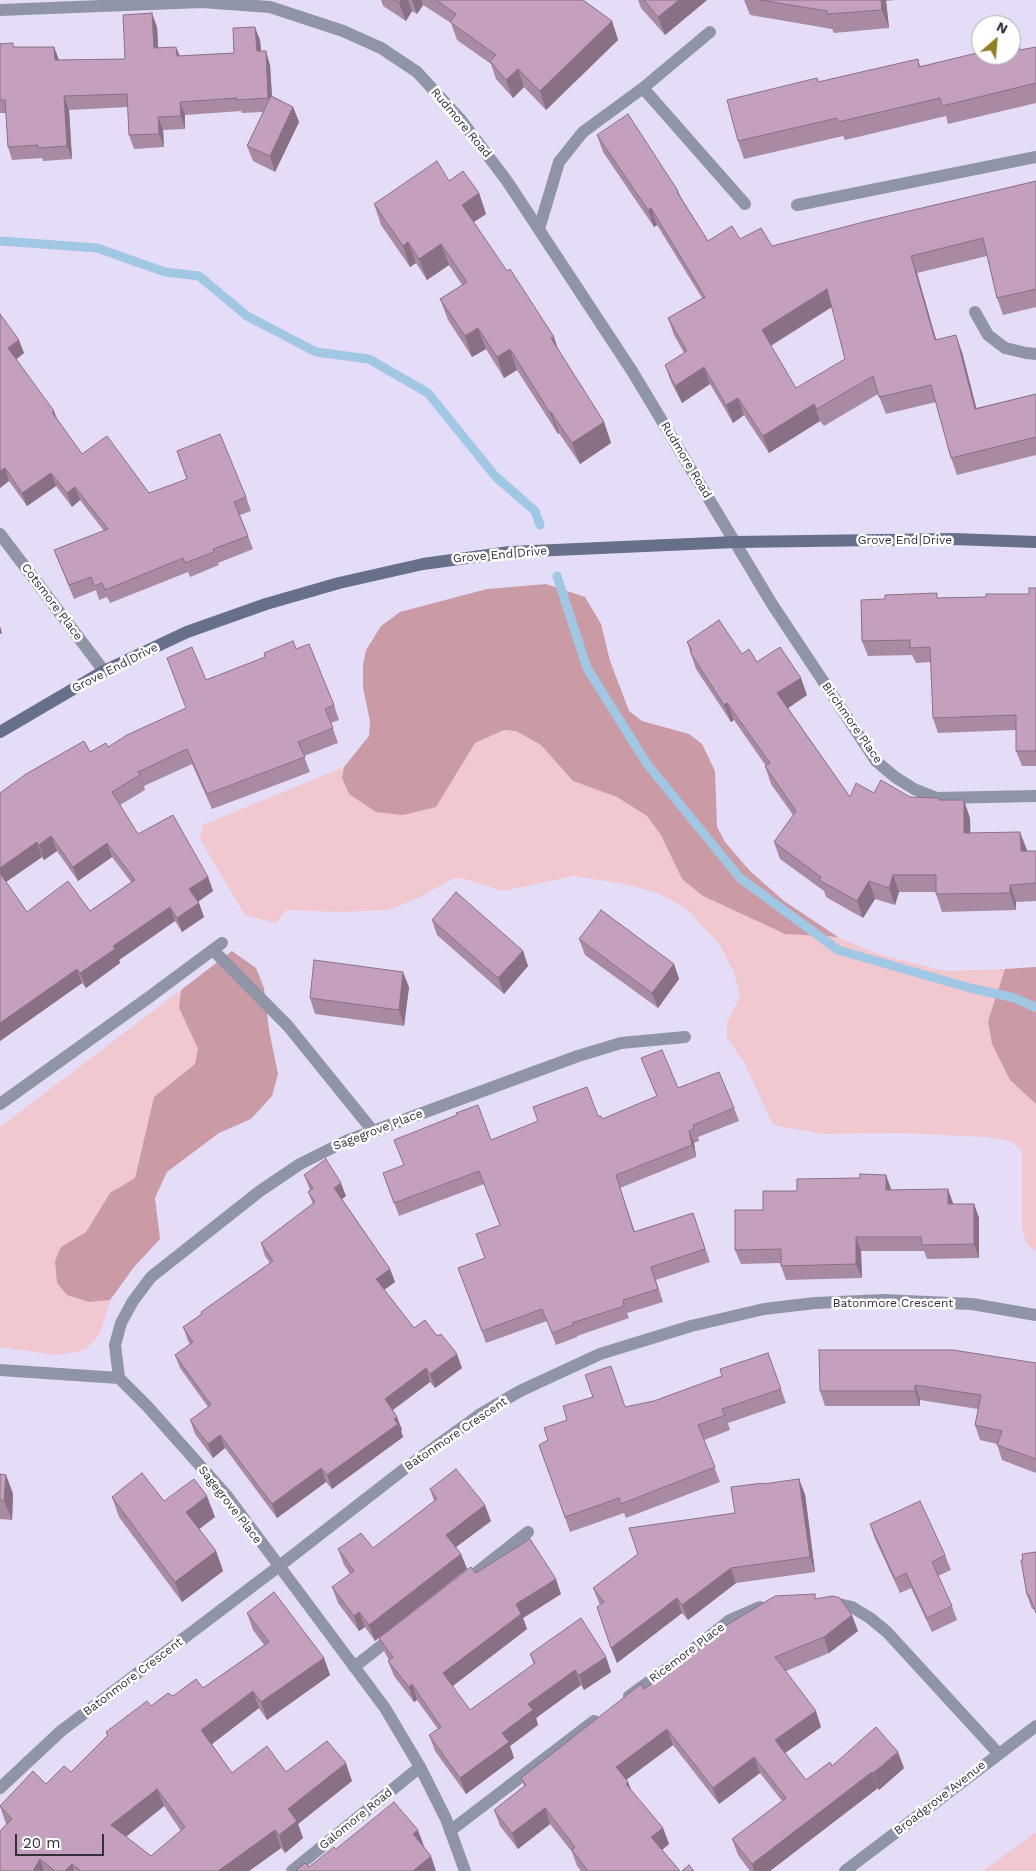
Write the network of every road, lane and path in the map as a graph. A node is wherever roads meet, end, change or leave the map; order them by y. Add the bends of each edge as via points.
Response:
1 (0, 10) edge
2 (710, 32) dead end
3 (643, 88) junction
4 (1036, 156) edge
5 (745, 204) dead end
6 (796, 204) dead end
7 (538, 229) junction
8 (975, 312) dead end
9 (1036, 354) edge
10 (0, 534) edge
11 (735, 542) junction
12 (1036, 542) edge
13 (104, 671) junction
14 (0, 732) edge
15 (1036, 796) edge
16 (684, 1037) dead end
17 (0, 1104) edge
18 (373, 1131) junction
19 (1036, 1315) edge
20 (0, 1370) edge
21 (119, 1378) junction
22 (528, 1532) dead end
23 (278, 1567) junction
24 (460, 1585) edge
25 (814, 1602) edge
26 (771, 1606) edge
27 (407, 1626) edge
28 (354, 1667) junction
29 (617, 1705) edge
30 (602, 1716) edge
31 (1036, 1726) edge
32 (998, 1753) junction
33 (420, 1767) junction
34 (0, 1788) edge
35 (450, 1831) junction
36 (292, 1871) edge
37 (465, 1871) edge
38 (845, 1871) edge

1 - 7 street, Rudmore Road via 202,2 270,7 343,31 381,48 417,72 461,120 508,181
2 - 3 street
3 - 5 street
3 - 7 street via 583,132 559,162
4 - 6 street
7 - 11 street, Rudmore Road via 632,371
8 - 9 street via 988,335 1005,348
10 - 13 street, Cotsmore Place
11 - 12 street, Grove End Drive via 953,539
11 - 13 street, Grove End Drive via 510,552 423,564 340,582 266,604 187,632
11 - 15 street, Birchmore Place via 876,761 894,777 937,798
13 - 14 street, Grove End Drive
16 - 18 street, Sagegrove Place via 621,1043
17 - 18 street via 217,946 288,1026
18 - 21 street, Sagegrove Place via 300,1164 260,1191 151,1277 121,1322 115,1345
19 - 23 street, Batonmore Crescent via 972,1304 884,1300 815,1303 691,1326 600,1354 520,1391 479,1415
20 - 21 street
21 - 23 street, Sagegrove Place via 227,1496
22 - 24 street
23 - 28 street
23 - 34 street, Batonmore Crescent via 61,1732
25 - 32 street via 852,1607 870,1618 887,1632
26 - 29 street, Ricemore Place via 762,1606 730,1620
27 - 28 street
28 - 33 street via 385,1708
30 - 35 street
31 - 32 street, Broadgrove Avenue
32 - 38 street, Broadgrove Avenue
33 - 35 street
33 - 36 street, Galomore Road
35 - 37 street

